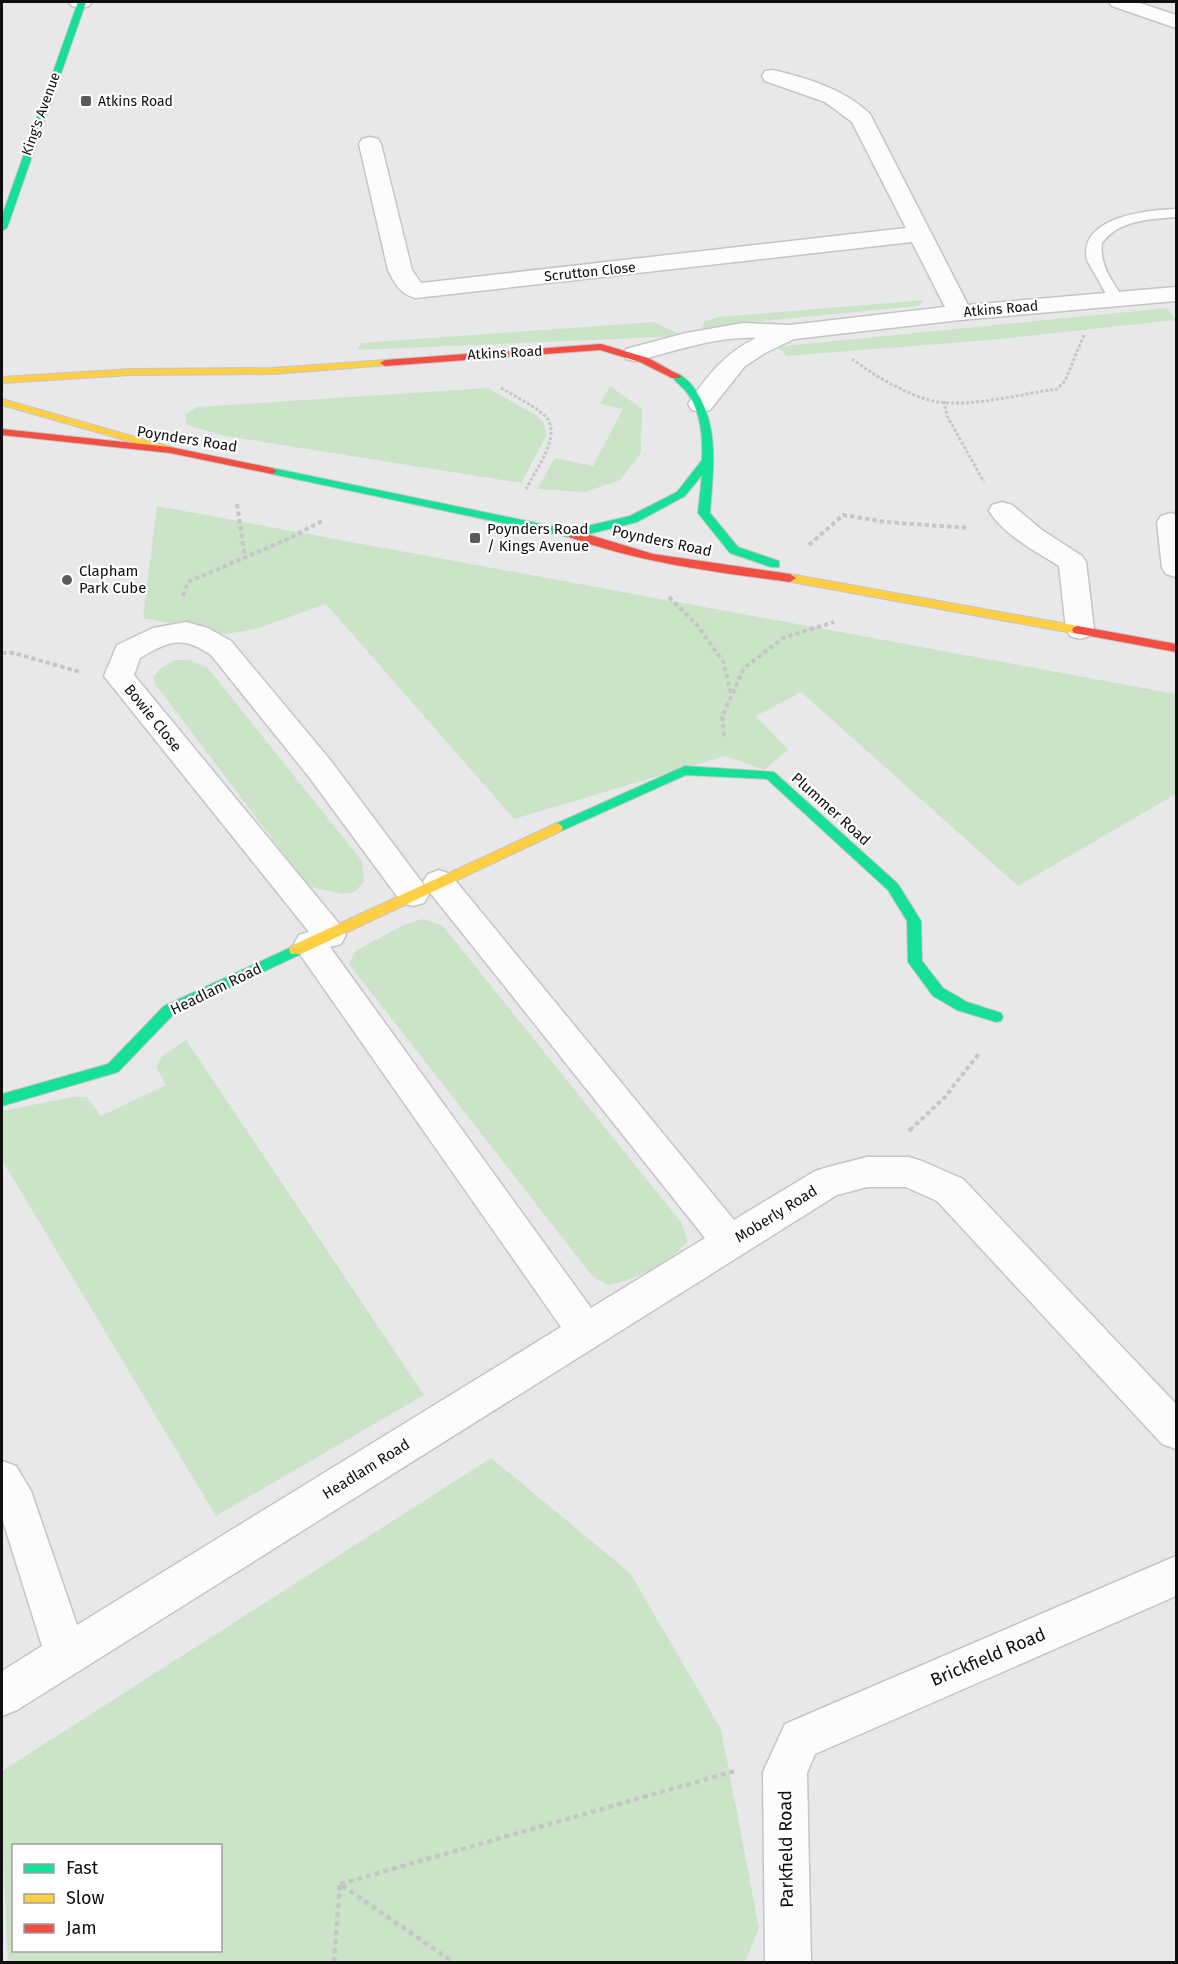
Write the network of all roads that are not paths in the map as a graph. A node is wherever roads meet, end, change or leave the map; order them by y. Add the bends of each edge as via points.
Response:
1 (81, 2) edge
2 (1119, 2) edge
3 (1176, 22) edge
4 (773, 76) dead end
5 (370, 144) dead end
6 (1176, 213) edge
7 (2, 228) edge
8 (919, 234) junction
9 (1176, 294) edge
10 (1116, 300) junction
11 (960, 313) junction
12 (789, 332) junction
13 (635, 354) junction
14 (2, 380) edge
15 (2, 402) edge
16 (702, 404) junction
17 (2, 432) edge
18 (170, 450) junction
19 (708, 460) junction
20 (1009, 516) road end
21 (1171, 522) dead end
22 (571, 533) junction
23 (1176, 568) edge
24 (806, 580) junction
25 (1080, 629) junction
26 (1176, 648) edge
27 (426, 888) junction
28 (320, 939) junction
29 (996, 1017) road end
30 (2, 1100) edge
31 (730, 1242) junction
32 (586, 1331) junction
33 (1176, 1431) edge
34 (2, 1479) edge
35 (1176, 1576) edge
36 (65, 1653) junction
37 (2, 1695) edge
38 (797, 1747) joint
39 (788, 1962) edge

1 - 7 main road, King's Avenue
2 - 3 street
4 - 8 street via 855,110
5 - 8 street, Scrutton Close via 400,270 416,291
6 - 10 lane via 1127,220 1099,234 1093,244 1093,255
8 - 11 street
9 - 10 street, Atkins Road
10 - 11 street, Atkins Road
11 - 12 street, Atkins Road
12 - 13 street, Atkins Road via 743,330
12 - 16 street, Atkins Road via 752,348 732,362
13 - 14 main road, Atkins Road via 601,347 262,371 131,372
13 - 16 main road via 685,381
15 - 18 main road
16 - 19 main road
17 - 18 main road, Poynders Road
18 - 22 main road, Poynders Road
19 - 22 main road via 681,494 633,519
19 - 24 main road via 704,513 734,550 788,568
20 - 25 street via 1072,562
21 - 23 street
22 - 24 main road, Poynders Road via 606,548 668,561
24 - 25 main road, Poynders Road
25 - 26 main road, Poynders Road
27 - 28 main road, Headlam Road
27 - 28 street, Bowie Close via 208,637 192,632 168,633 127,652 119,676
27 - 29 main road, Plummer Road via 685,770 770,775 893,887 914,921 915,962 938,992 962,1006
27 - 31 street, Moberly Road
28 - 30 main road, Headlam Road via 169,1010 113,1068
28 - 32 street, Bowie Close
31 - 32 street, Headlam Road
31 - 33 street, Moberly Road via 828,1182 867,1172 909,1172 950,1190
32 - 36 street, Headlam Road
34 - 36 street via 17,1504
35 - 38 street, Brickfield Road
36 - 37 street, Headlam Road
38 - 39 street, Parkfield Road via 785,1772

